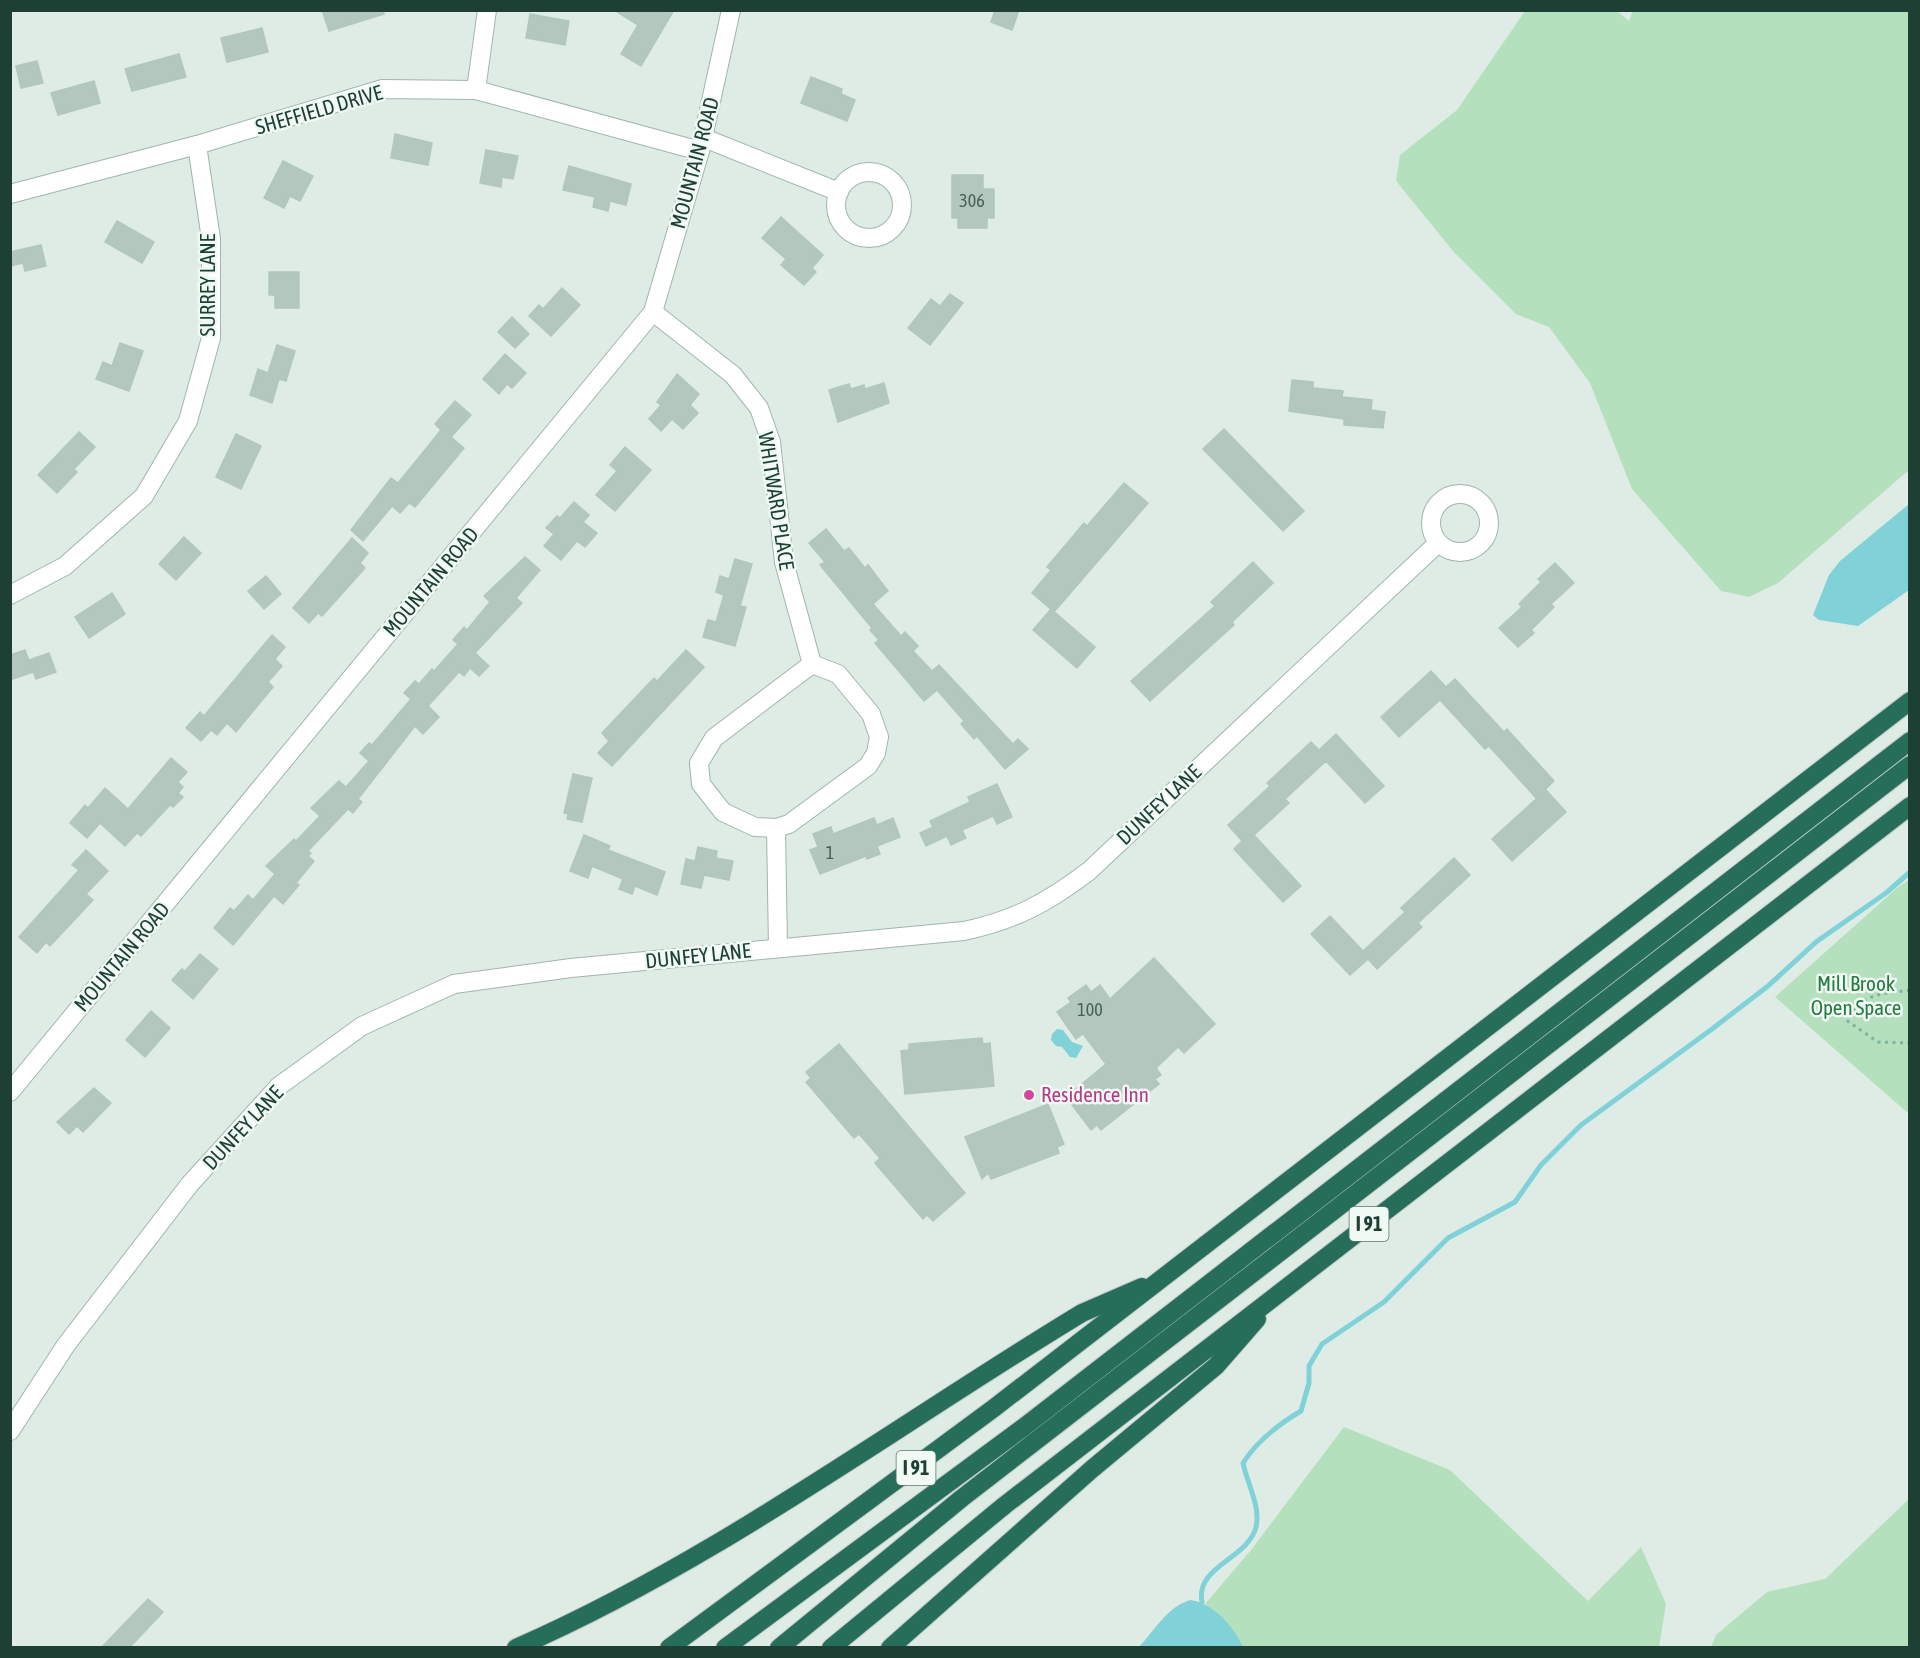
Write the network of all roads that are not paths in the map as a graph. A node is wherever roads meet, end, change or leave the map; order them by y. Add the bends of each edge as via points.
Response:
1 (487, 10) edge
2 (731, 10) edge
3 (476, 90) junction
4 (702, 144) junction
5 (197, 146) junction
6 (839, 192) dead end
7 (10, 194) edge
8 (653, 312) junction
9 (1438, 543) dead end
10 (10, 595) edge
11 (812, 664) junction
12 (1910, 700) edge
13 (1910, 741) edge
14 (1910, 765) edge
15 (1910, 806) edge
16 (776, 828) junction
17 (778, 948) junction
18 (10, 1092) edge
19 (1158, 1282) junction
20 (1269, 1302) junction
21 (10, 1431) edge
22 (516, 1647) edge
23 (669, 1647) edge
24 (725, 1647) edge
25 (779, 1647) edge
26 (831, 1647) edge
27 (891, 1647) edge

1 - 3 street
2 - 4 street, MOUNTAIN ROAD
3 - 4 street, SHEFFIELD DRIVE
3 - 5 street, SHEFFIELD DRIVE via 382,89
4 - 6 street, SHEFFIELD DRIVE
4 - 8 street, MOUNTAIN ROAD
5 - 7 street, SHEFFIELD DRIVE
5 - 10 street, SURREY LANE via 211,239 211,338 188,421 144,496 65,566
8 - 11 street, WHITWARD PLACE via 733,375 759,408 771,442 784,562
8 - 18 street, MOUNTAIN ROAD
9 - 17 street, DUNFEY LANE via 1089,871 1056,896 1009,920 964,931
11 - 16 street via 838,674 872,714 879,737 876,753 868,766 789,824
11 - 16 street via 714,738 699,764 701,784 723,812 755,827
12 - 19 highway, I 91
13 - 24 highway via 1033,1419
14 - 25 highway via 962,1498
15 - 20 highway, I 91
16 - 17 street
17 - 21 street, DUNFEY LANE via 454,984 362,1026 279,1086 190,1184 66,1345
19 - 22 highway via 1082,1314 690,1557
19 - 23 highway, I 91 via 925,1461
20 - 26 highway, I 91 via 1005,1505
20 - 27 highway via 1216,1366 1083,1476

